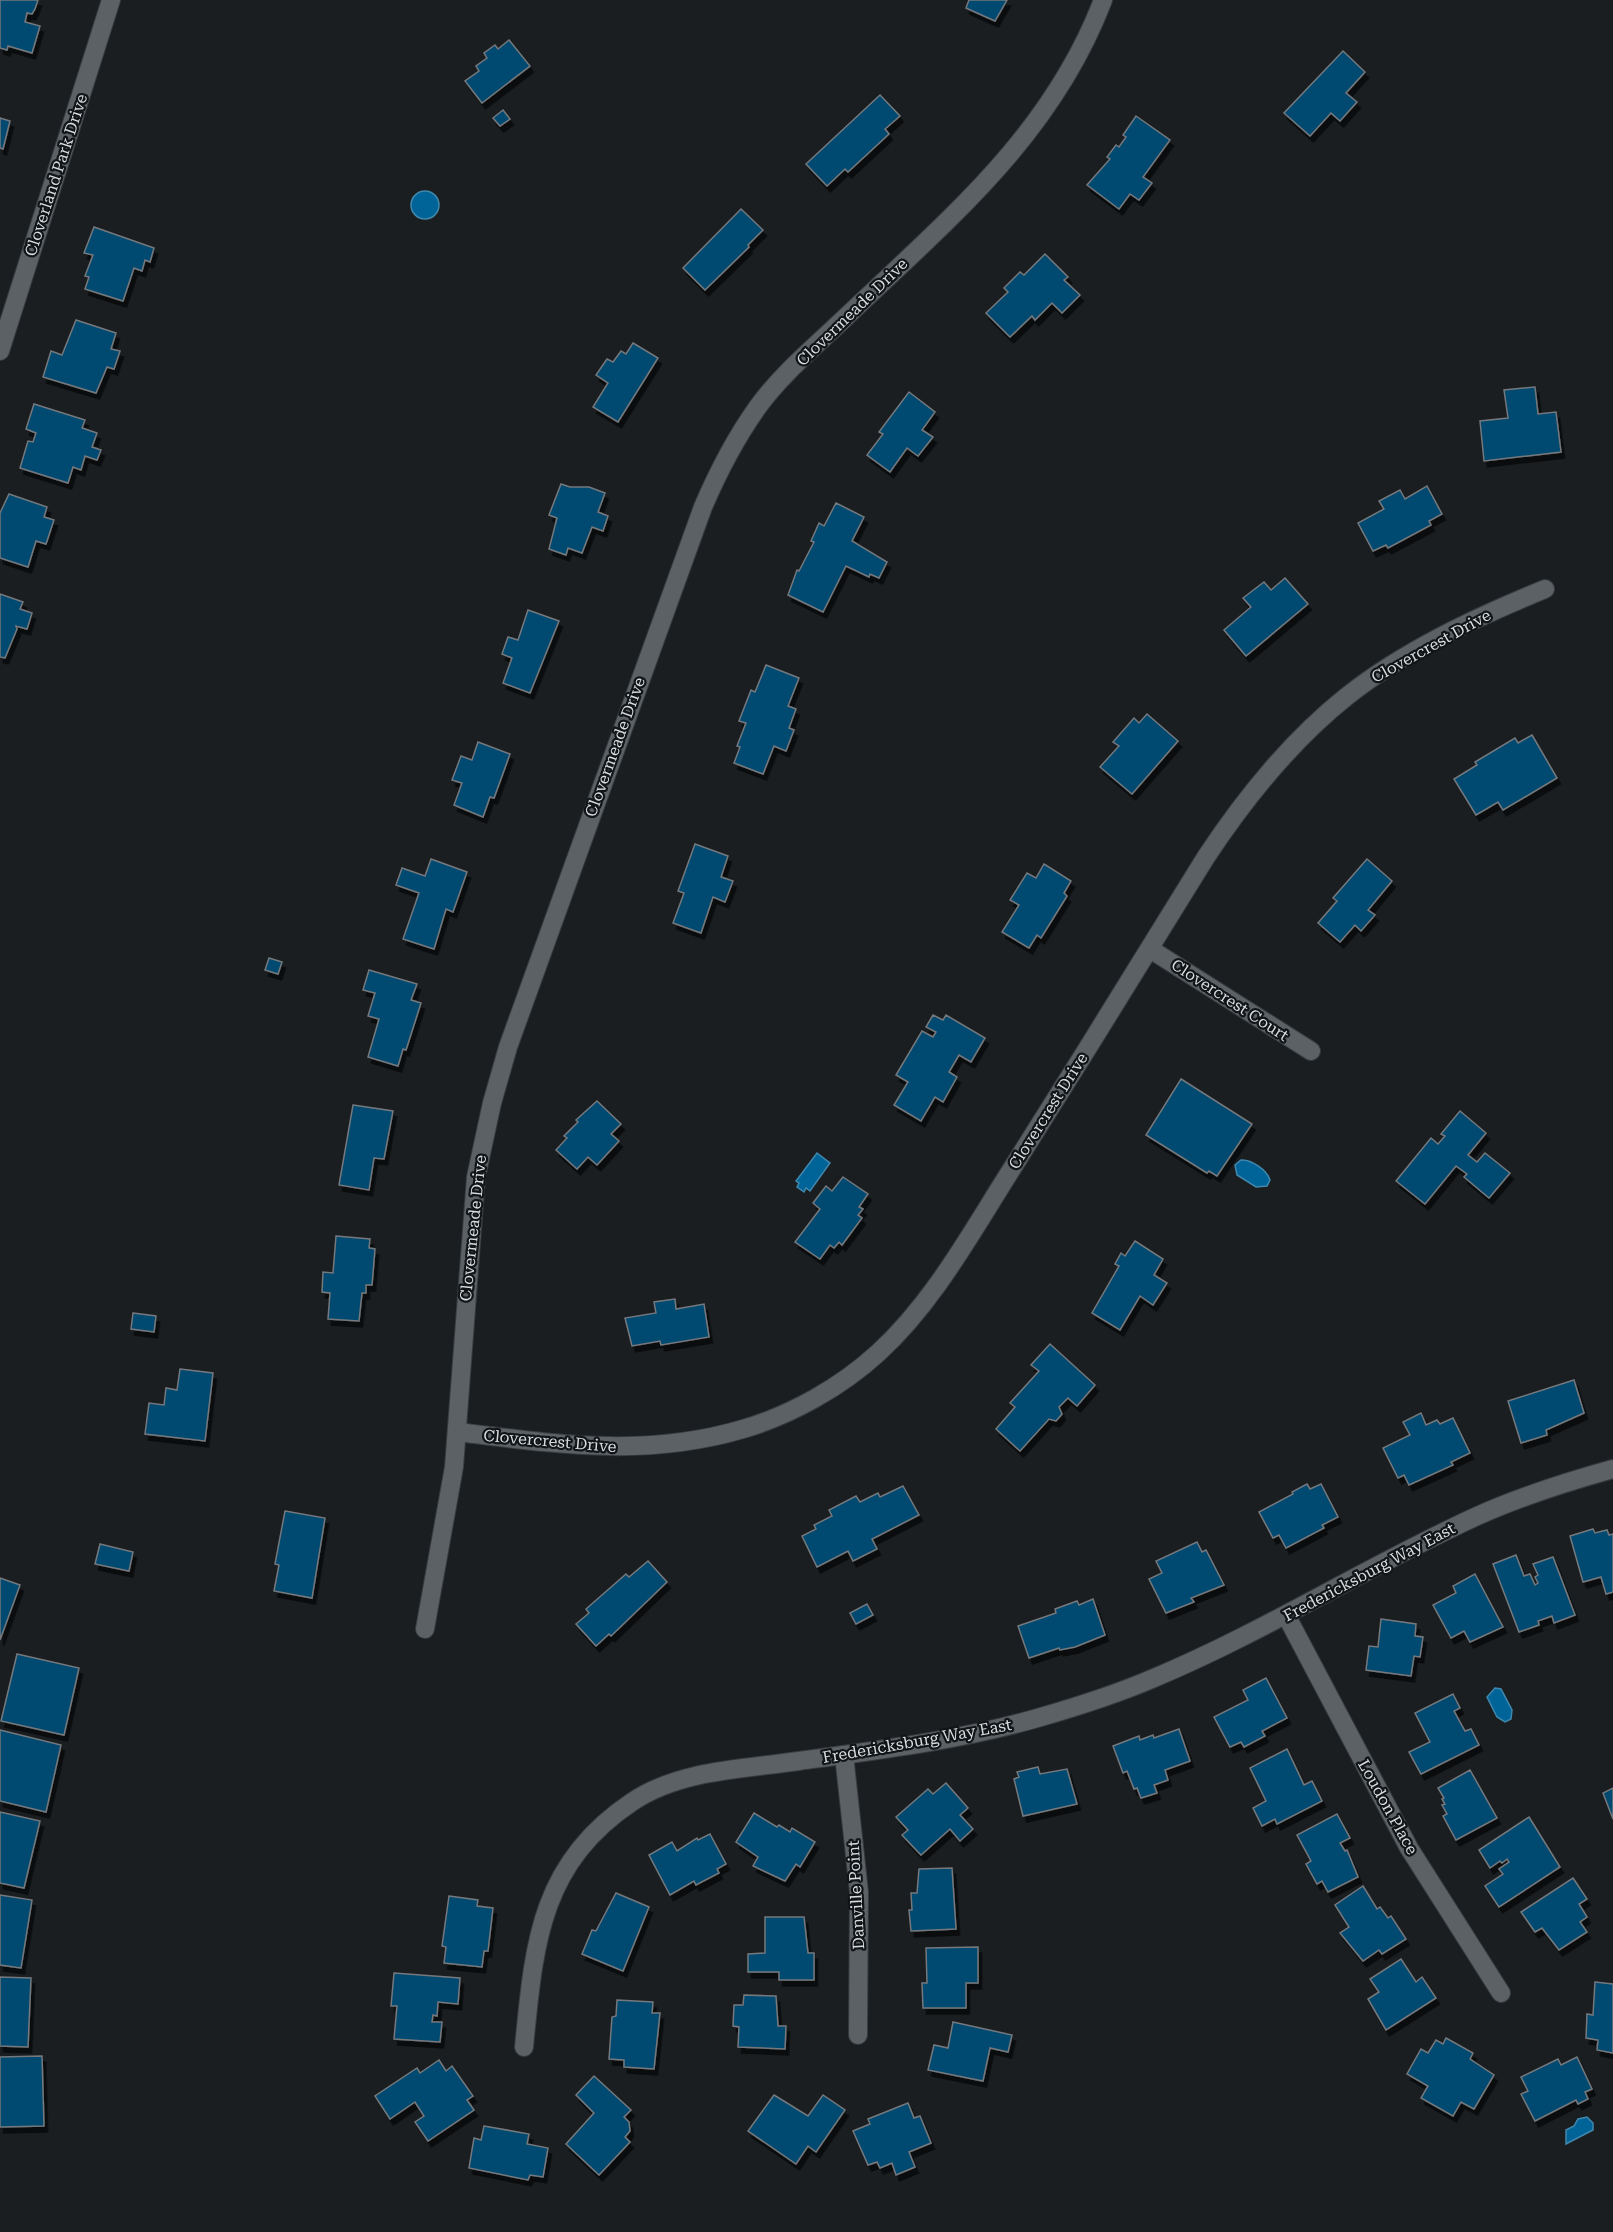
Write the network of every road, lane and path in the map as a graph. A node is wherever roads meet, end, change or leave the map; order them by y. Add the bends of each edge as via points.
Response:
1 (111, 0) edge
2 (1103, 0) edge
3 (0, 351) edge
4 (1545, 588) dead end
5 (1150, 949) junction
6 (1311, 1051) dead end
7 (458, 1432) junction
8 (1613, 1469) edge
9 (1286, 1615) junction
10 (425, 1629) dead end
11 (844, 1755) junction
12 (1501, 1993) dead end
13 (858, 2035) dead end
14 (524, 2047) dead end

1 - 3 street, Cloverland Park Drive
2 - 7 street, Clovermeade Drive via 1054,95 1012,153 954,216 769,393 742,430 714,482 681,562 508,1047 492,1102 476,1177
4 - 5 street, Clovercrest Drive via 1414,652 1333,708 1277,763 1233,818
5 - 6 street, Clovercrest Court
5 - 7 street, Clovercrest Drive via 955,1259 898,1333 867,1362 828,1389 771,1419 690,1442 606,1448
7 - 10 street, Clovermeade Drive
8 - 9 street, Fredericksburg Way East via 1476,1516
9 - 11 street, Fredericksburg Way East via 1155,1678 1041,1717 953,1738
9 - 12 street, Loudon Place via 1409,1848
11 - 13 street, Danville Point via 859,1892
11 - 14 street, Fredericksburg Way East via 690,1778 643,1796 604,1825 569,1867 544,1912 532,1961

